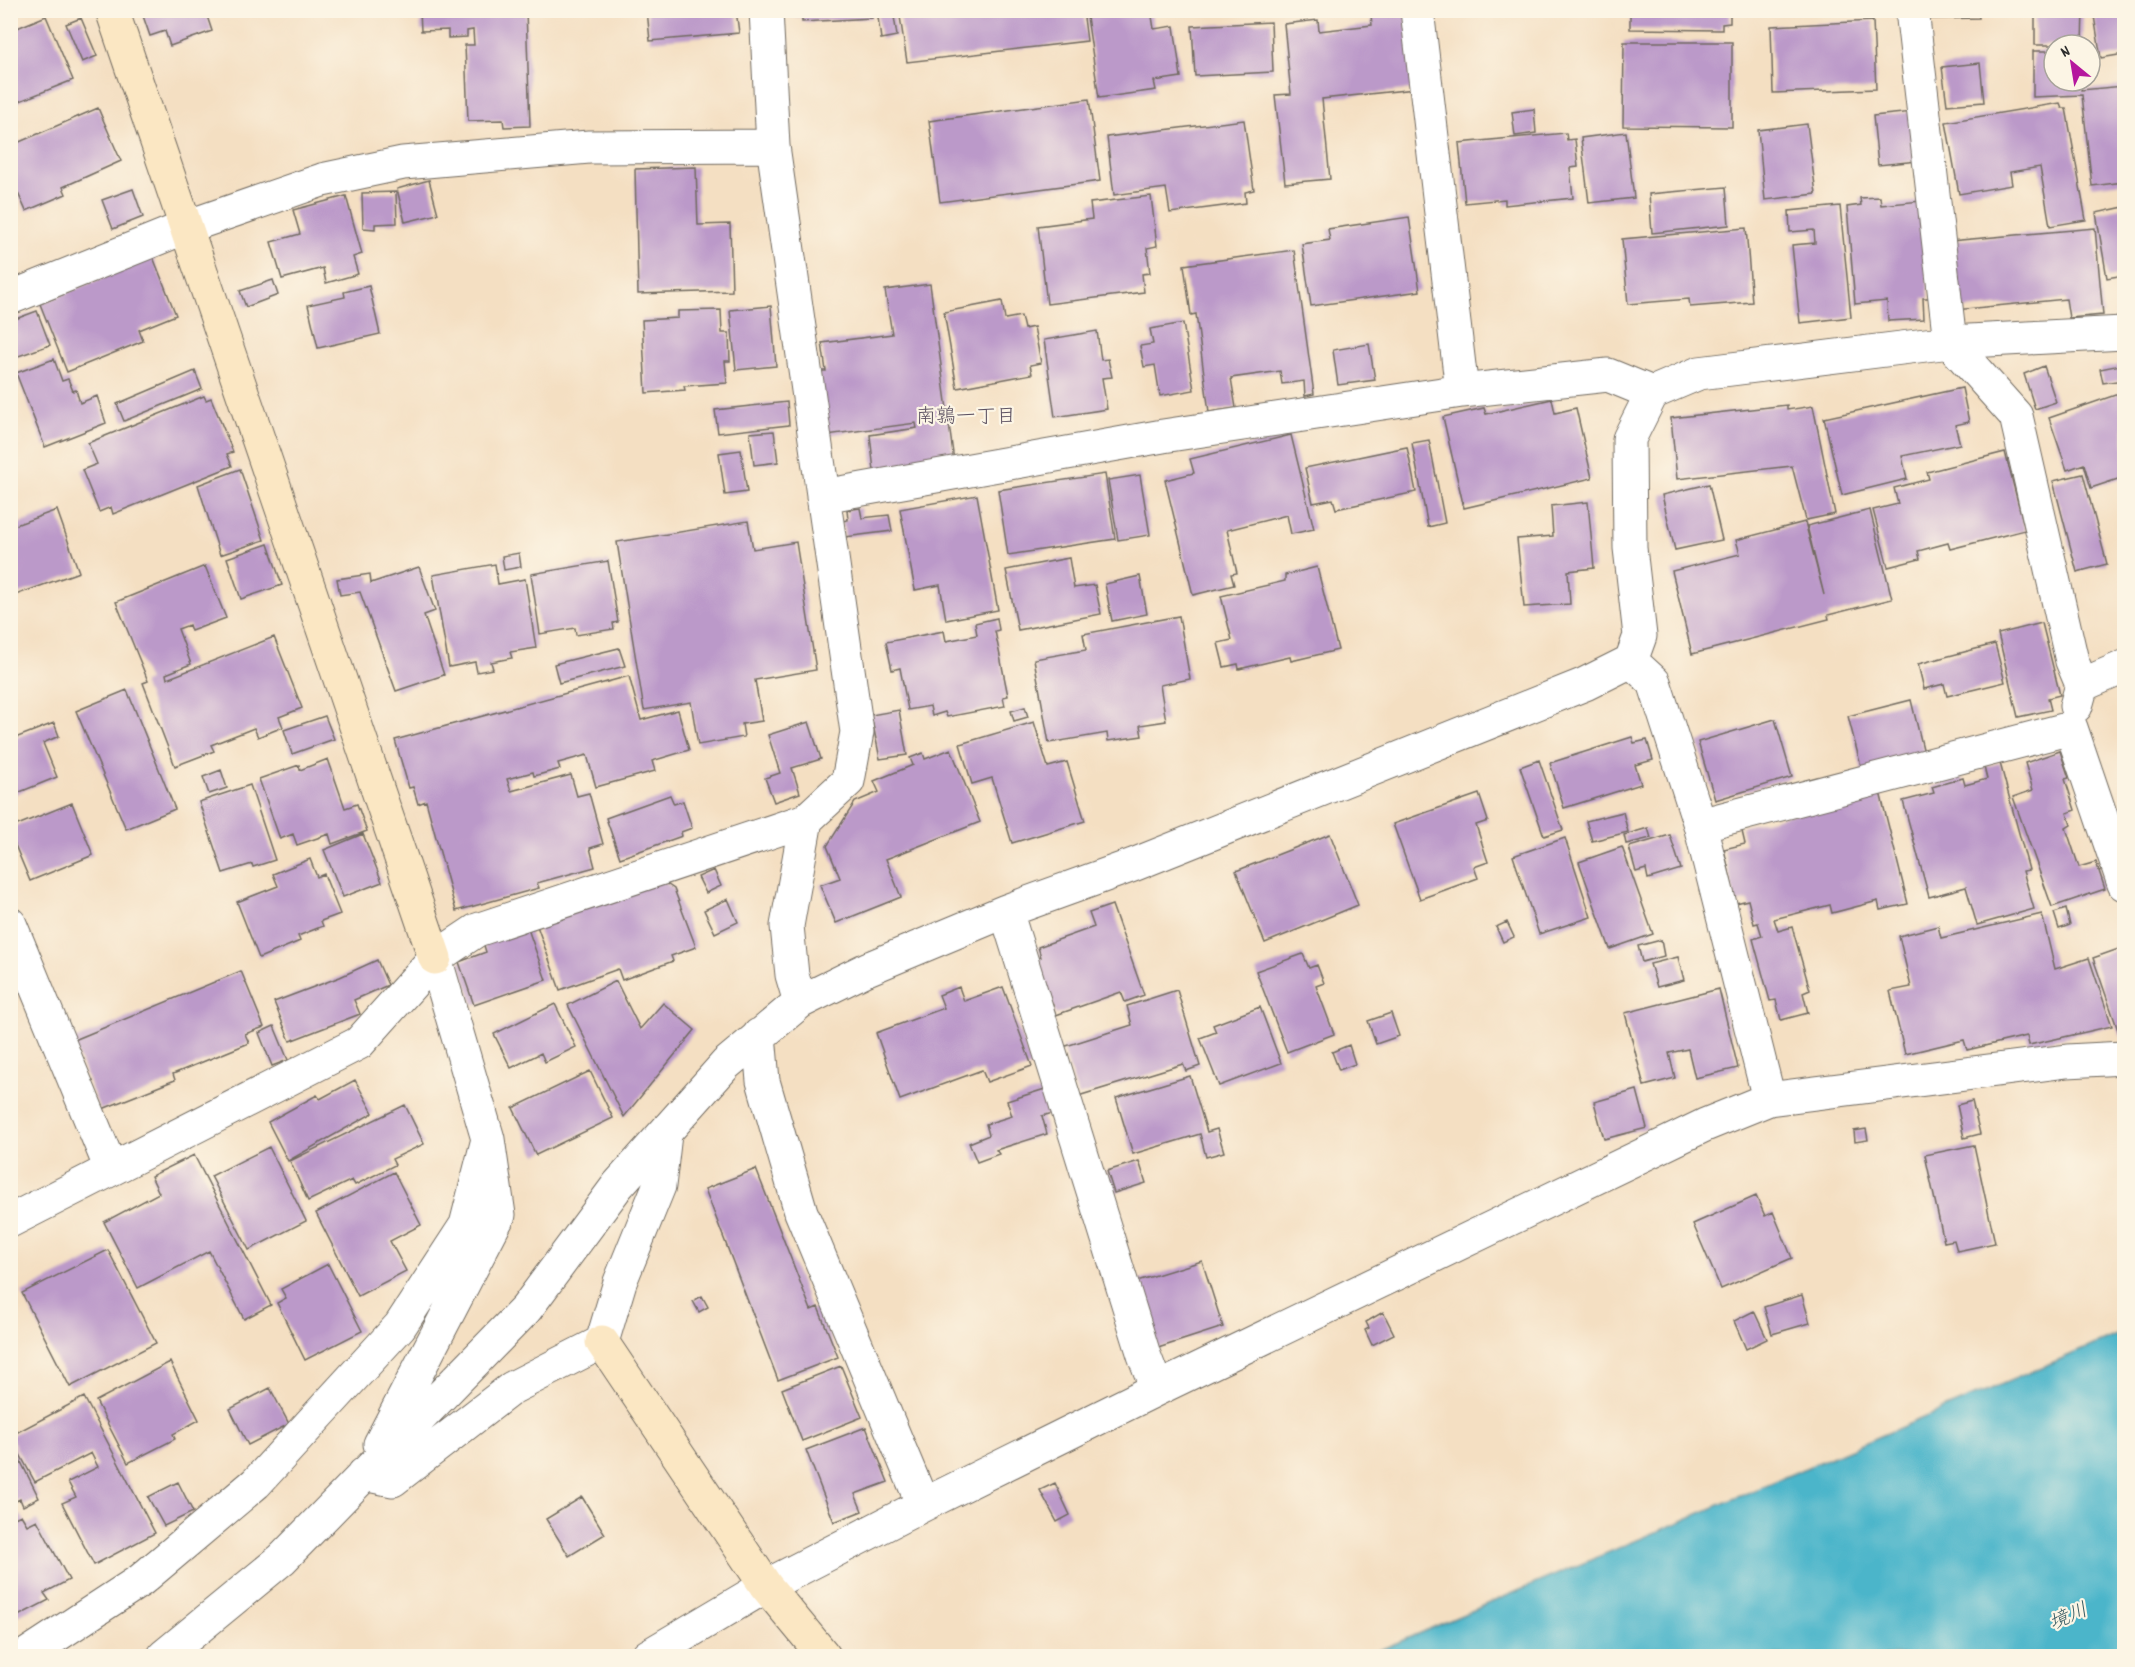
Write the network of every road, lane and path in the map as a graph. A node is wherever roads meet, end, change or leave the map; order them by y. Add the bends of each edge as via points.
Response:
1 (112, 10) edge
2 (766, 10) edge
3 (1417, 10) edge
4 (1912, 10) edge
5 (773, 146) junction
6 (186, 227) junction
7 (10, 298) edge
8 (2124, 333) edge
9 (1950, 342) junction
10 (1462, 391) junction
11 (1652, 393) junction
12 (823, 496) junction
13 (1631, 661) junction
14 (2124, 667) edge
15 (2082, 685) junction
16 (2071, 728) junction
17 (806, 820) junction
18 (1700, 825) junction
19 (2124, 884) edge
20 (1006, 911) junction
21 (10, 924) edge
22 (435, 958) junction
23 (800, 1002) junction
24 (759, 1035) junction
25 (2124, 1058) edge
26 (1769, 1099) junction
27 (664, 1134) junction
28 (488, 1139) junction
29 (111, 1169) junction
30 (10, 1221) edge
31 (602, 1342) junction
32 (1157, 1389) junction
33 (364, 1474) junction
34 (922, 1505) junction
35 (766, 1586) junction
36 (25, 1656) edge
37 (164, 1656) edge
38 (648, 1656) edge
39 (824, 1656) edge

1 - 6 street
2 - 5 street
3 - 10 street
4 - 9 street
5 - 6 street via 589,147 403,163 322,180
5 - 12 street
6 - 7 street
6 - 22 street
8 - 9 street
9 - 11 street via 1699,373
9 - 15 street via 2016,416 2072,661
10 - 11 street via 1608,375
10 - 12 street via 1163,436
11 - 13 street via 1629,439 1630,548 1640,636
12 - 17 street via 857,732 848,781
13 - 18 street via 1654,682
13 - 20 street via 1585,684 1133,865
14 - 15 street
15 - 16 street
16 - 18 street
16 - 19 street
17 - 22 street via 477,930
17 - 23 street via 787,926 792,975
18 - 26 street
20 - 23 street via 867,969
20 - 32 street
21 - 29 street
22 - 28 street
22 - 29 street via 359,1043
23 - 24 street
24 - 27 street via 726,1064
24 - 34 street via 763,1081 801,1212
25 - 26 street via 2067,1061
26 - 32 street via 1705,1125
27 - 31 street via 659,1186 620,1282
27 - 33 street via 618,1185 526,1309
28 - 33 street via 499,1215
28 - 36 street via 466,1225 400,1326 256,1483 141,1580
29 - 30 street
31 - 33 street via 512,1388 393,1480
31 - 35 street
32 - 34 street
33 - 37 street via 282,1559
34 - 35 street
35 - 38 street
35 - 39 street

